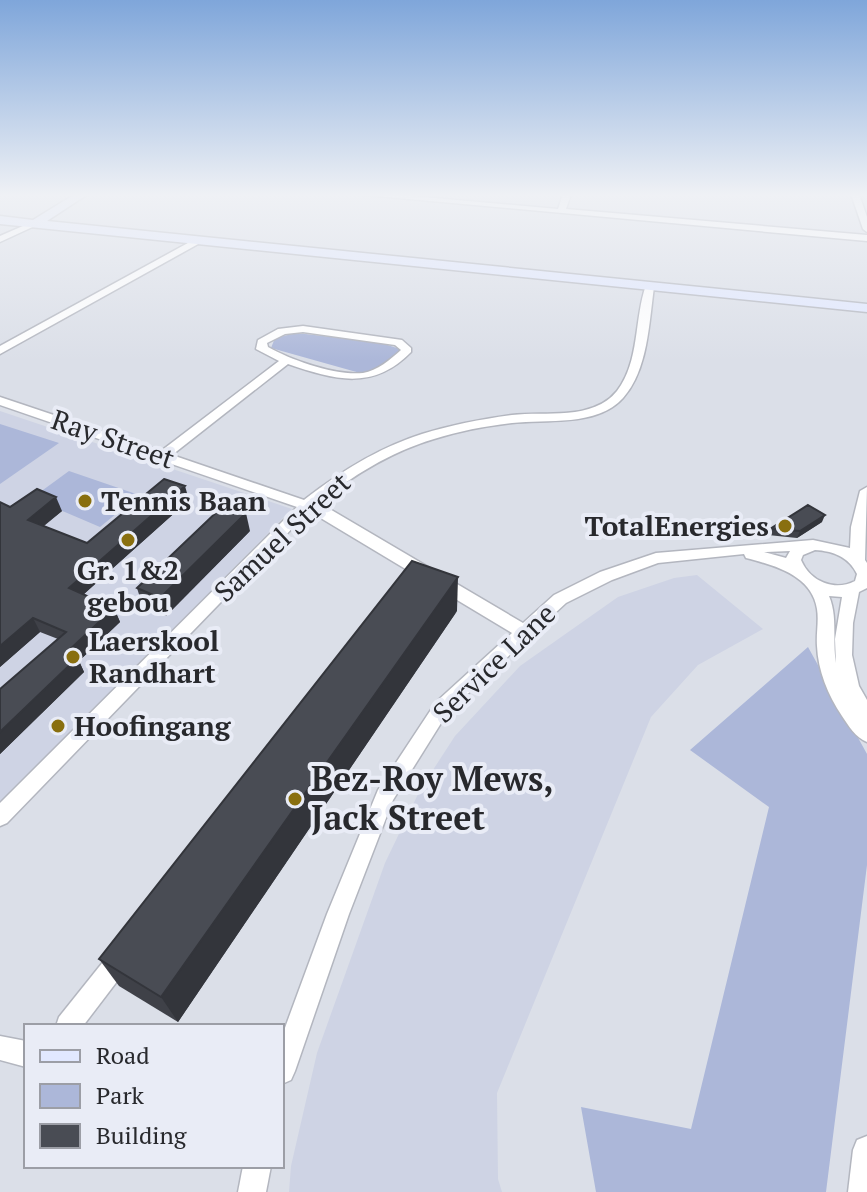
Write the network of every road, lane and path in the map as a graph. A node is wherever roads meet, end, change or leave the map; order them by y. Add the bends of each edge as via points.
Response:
1 (182, 250) edge
2 (282, 250) edge
3 (649, 287) junction
4 (867, 308) edge
5 (0, 351) edge
6 (288, 359) junction
7 (0, 401) edge
8 (163, 456) junction
9 (867, 491) edge
10 (308, 504) junction
11 (858, 527) junction
12 (815, 546) junction
13 (734, 552) junction
14 (863, 566) edge
15 (796, 570) junction
16 (814, 585) junction
17 (859, 589) edge
18 (522, 631) junction
19 (867, 715) edge
20 (867, 734) edge
21 (0, 817) edge
22 (135, 939) edge
23 (70, 1024) edge
24 (0, 1048) edge
25 (24, 1054) edge
26 (284, 1065) edge
27 (867, 1150) edge
28 (257, 1168) edge
29 (252, 1192) edge
30 (862, 1192) edge

1 - 5 street
2 - 3 street
3 - 4 street
3 - 10 street, Samuel Street via 641,340 625,387 612,402 591,412 429,436 367,462
6 - 6 street via 265,352 262,342 282,331 303,329 407,347 368,376
6 - 8 street
7 - 8 street, Ray Street
8 - 10 street, Ray Street
9 - 11 street
10 - 18 street, Ray Street
10 - 21 street, Samuel Street
11 - 12 street via 848,536
11 - 14 street
12 - 13 street
12 - 14 street
12 - 15 street via 797,552
13 - 15 street
13 - 18 street, Service Lane via 646,560 571,592
14 - 17 street via 865,579
15 - 16 street
16 - 17 street via 833,591
16 - 20 street via 828,611 825,641 834,687
17 - 19 street via 845,625 844,669
18 - 26 street, Service Lane via 442,707 385,796
22 - 23 street
24 - 25 street
27 - 30 street
28 - 29 street

